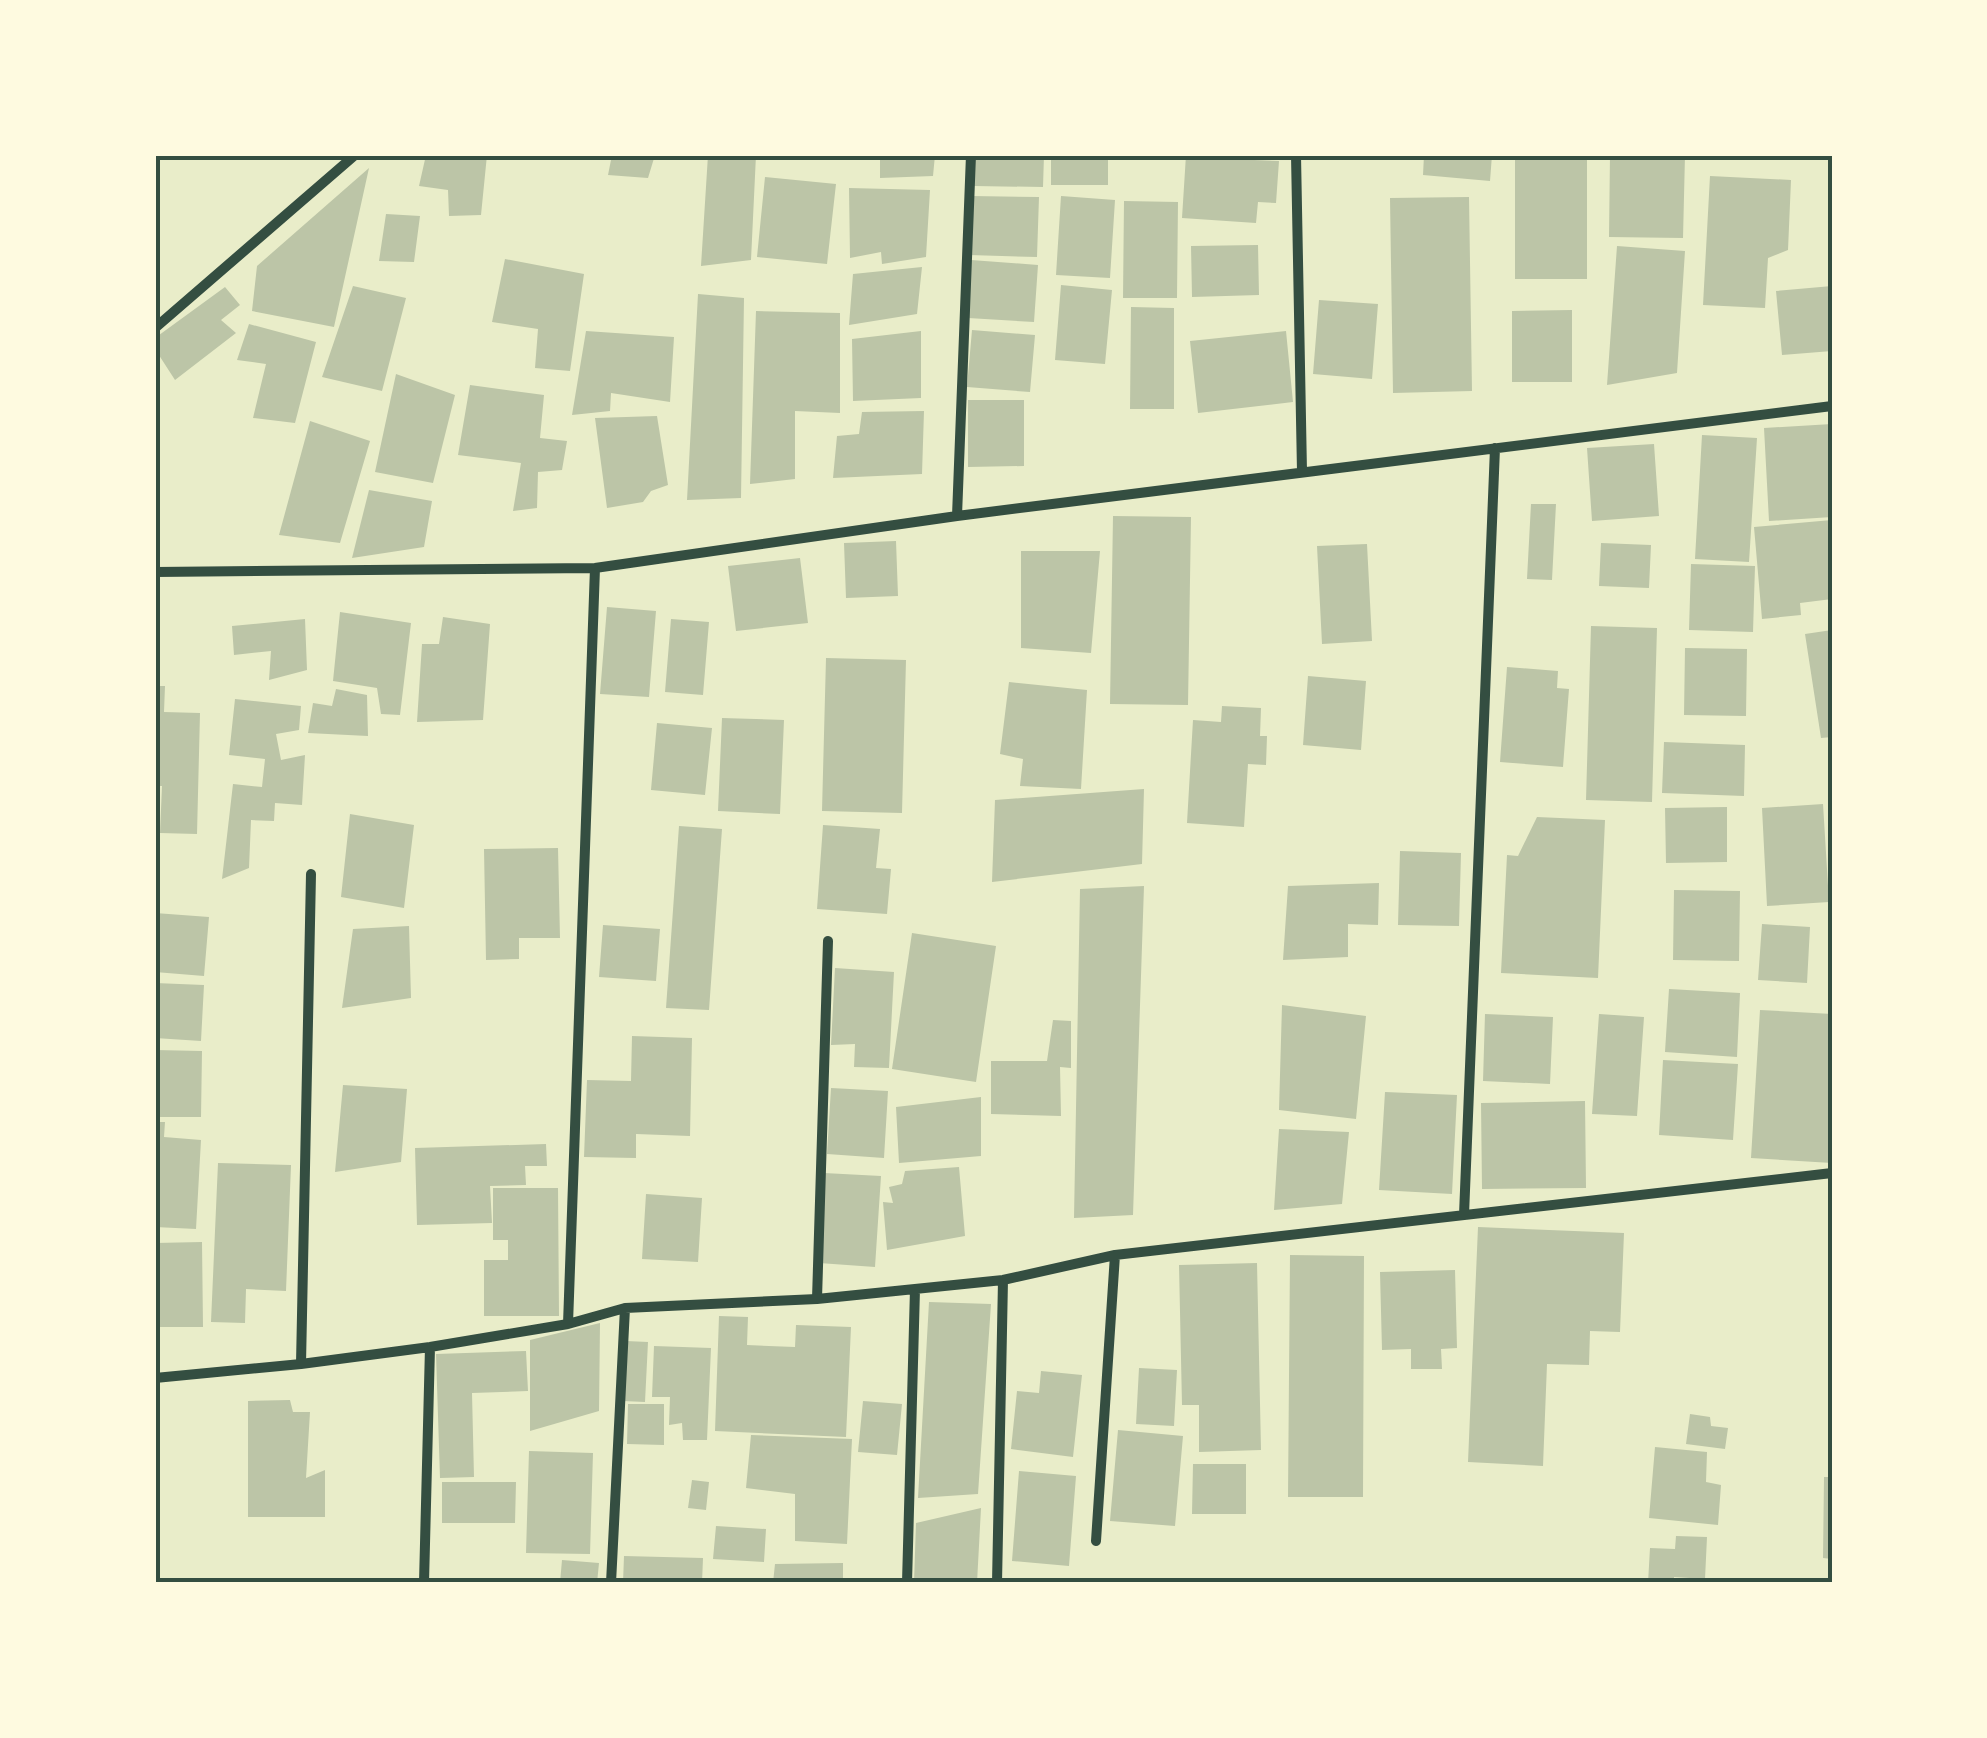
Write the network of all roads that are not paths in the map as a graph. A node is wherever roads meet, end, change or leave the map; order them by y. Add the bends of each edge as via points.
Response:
1 (354, 155) edge
2 (971, 155) edge
3 (1296, 155) edge
4 (155, 328) edge
5 (1832, 406) edge
6 (1495, 448) junction
7 (1302, 472) junction
8 (957, 516) junction
9 (595, 568) junction
10 (155, 572) edge
11 (312, 874) dead end
12 (828, 941) dead end
13 (1832, 1174) edge
14 (1464, 1216) junction
15 (1115, 1255) junction
16 (1003, 1280) junction
17 (915, 1289) junction
18 (817, 1299) junction
19 (625, 1308) junction
20 (568, 1324) junction
21 (430, 1347) junction
22 (301, 1364) junction
23 (155, 1378) edge
24 (1096, 1541) dead end
25 (424, 1583) edge
26 (611, 1583) edge
27 (907, 1583) edge
28 (997, 1583) edge

1 - 4 street
2 - 8 street
3 - 7 street
5 - 6 street
6 - 7 street
6 - 14 street
7 - 8 street
8 - 9 street
9 - 10 street
9 - 20 street
11 - 22 street
12 - 18 street
13 - 14 street
14 - 15 street
15 - 16 street
15 - 24 street
16 - 17 street
16 - 28 street
17 - 18 street
17 - 27 street
18 - 19 street
19 - 20 street
19 - 26 street
20 - 21 street
21 - 22 street
21 - 25 street
22 - 23 street

